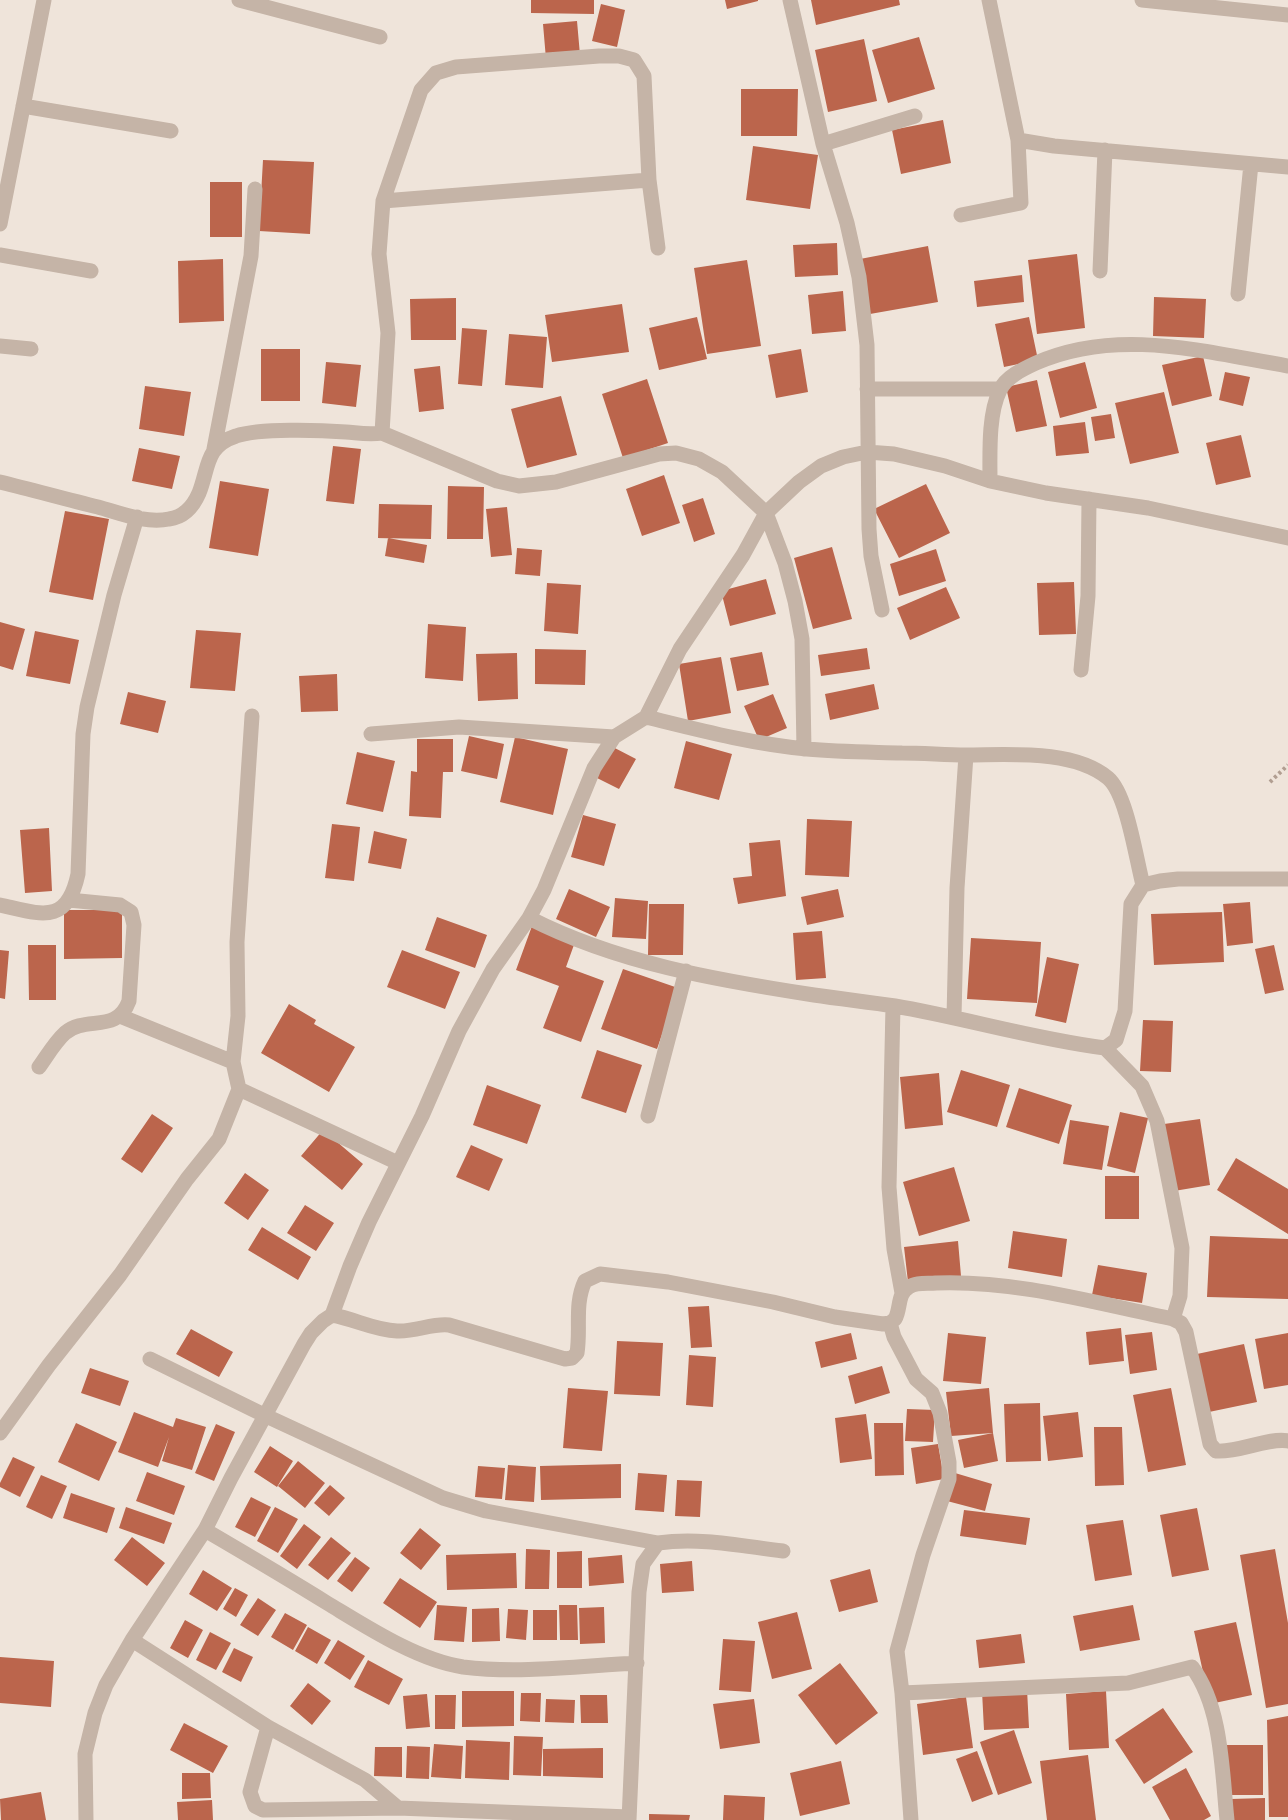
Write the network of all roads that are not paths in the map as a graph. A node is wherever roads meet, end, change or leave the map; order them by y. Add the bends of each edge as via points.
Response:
1 (44, 0) edge
2 (239, 0) edge
3 (790, 0) edge
4 (989, 0) edge
5 (1142, 0) edge
6 (1288, 15) edge
7 (380, 37) dead end
8 (23, 106) junction
9 (915, 116) dead end
10 (171, 131) dead end
11 (1018, 140) junction
12 (823, 144) junction
13 (1106, 150) junction
14 (1251, 164) junction
15 (1288, 167) edge
16 (649, 180) junction
17 (255, 189) dead end
18 (383, 201) junction
19 (961, 215) dead end
20 (0, 224) edge
21 (658, 248) dead end
22 (0, 255) edge
23 (90, 271) dead end
24 (1100, 272) dead end
25 (1238, 294) dead end
26 (0, 346) edge
27 (31, 349) dead end
28 (1288, 366) edge
29 (867, 388) junction
30 (1000, 389) junction
31 (382, 433) junction
32 (214, 450) junction
33 (867, 452) junction
34 (990, 481) junction
35 (0, 482) edge
36 (1089, 499) junction
37 (766, 513) junction
38 (137, 517) junction
39 (1288, 538) edge
40 (882, 610) dead end
41 (1081, 670) dead end
42 (252, 716) dead end
43 (646, 717) junction
44 (370, 734) dead end
45 (614, 737) junction
46 (804, 749) junction
47 (966, 755) junction
48 (1288, 879) edge
49 (1143, 885) junction
50 (69, 900) junction
51 (0, 905) edge
52 (529, 918) junction
53 (686, 971) junction
54 (892, 1006) junction
55 (120, 1016) junction
56 (954, 1017) junction
57 (1105, 1048) junction
58 (233, 1062) junction
59 (39, 1067) dead end
60 (239, 1089) junction
61 (648, 1116) dead end
62 (398, 1163) junction
63 (902, 1293) junction
64 (332, 1315) junction
65 (1173, 1319) junction
66 (890, 1323) junction
67 (150, 1359) dead end
68 (264, 1415) junction
69 (0, 1433) edge
70 (1288, 1441) edge
71 (205, 1530) junction
72 (658, 1543) junction
73 (783, 1551) dead end
74 (132, 1640) junction
75 (637, 1663) junction
76 (902, 1693) junction
77 (268, 1727) junction
78 (398, 1808) junction
79 (629, 1818) edge
80 (86, 1820) edge
81 (911, 1820) edge
82 (1227, 1820) edge

1 - 8 street
2 - 7 street
3 - 12 street
4 - 11 street
5 - 6 street
8 - 10 street
8 - 20 street
9 - 12 street
11 - 13 street
11 - 19 street via 1021,203
12 - 29 street via 859,277 867,345
13 - 14 street
13 - 24 street
14 - 15 street
14 - 25 street
16 - 18 street
16 - 18 street via 644,76 634,60 599,56 456,67 436,73 421,90
16 - 21 street
17 - 32 street via 251,256
18 - 31 street via 379,254 388,333
22 - 23 street
26 - 27 street
28 - 30 street via 1160,344 1114,344 1047,358 1019,371
29 - 30 street
29 - 33 street
30 - 34 street via 991,429
31 - 32 street via 251,433 230,439
31 - 37 street via 497,481 519,486 556,482 640,458 676,453 699,459 722,472
32 - 38 street via 199,493 185,513 161,520
33 - 34 street via 912,457
33 - 37 street via 821,466
33 - 40 street via 868,529
34 - 36 street
35 - 38 street
36 - 39 street
36 - 41 street via 1088,596
37 - 43 street via 743,555 680,649
37 - 46 street via 785,563 802,639
38 - 50 street via 87,707 78,874
42 - 58 street
43 - 45 street
43 - 46 street
44 - 45 street via 459,727
45 - 52 street via 594,768
46 - 47 street
47 - 49 street via 1053,758 1084,764 1109,779 1124,806
47 - 56 street
48 - 49 street via 1178,879
49 - 57 street via 1131,904 1125,1011 1116,1040
50 - 51 street via 51,913
50 - 55 street via 120,905 131,912 134,925 129,1001
52 - 53 street via 600,949
52 - 62 street via 474,1000
53 - 54 street
53 - 61 street
54 - 56 street
54 - 63 street via 889,1187
55 - 58 street
55 - 59 street via 94,1025 80,1025 65,1033
56 - 57 street
57 - 65 street via 1142,1086 1157,1121 1182,1248 1180,1296
58 - 60 street
60 - 62 street
60 - 69 street via 219,1139
62 - 64 street via 350,1266
63 - 65 street via 914,1284 948,1283 1049,1292
63 - 66 street via 897,1316
64 - 66 street via 392,1331 449,1325 572,1358 578,1345 580,1289 585,1281 600,1274 668,1282 858,1321
64 - 68 street via 311,1333
65 - 70 street via 1186,1332 1206,1430 1216,1451
66 - 76 street via 916,1379 932,1393 949,1462 949,1479 897,1651
67 - 68 street
68 - 71 street
68 - 72 street via 443,1498 486,1511
71 - 74 street
71 - 75 street via 354,1619 437,1660 505,1670
72 - 73 street via 696,1540
72 - 75 street via 643,1564 640,1577
74 - 77 street
74 - 80 street via 106,1685 89,1734 85,1754
75 - 79 street
76 - 81 street
76 - 82 street via 1117,1684 1192,1667 1215,1719
77 - 78 street via 365,1780
77 - 78 street via 249,1792 255,1806 263,1810
78 - 79 street

